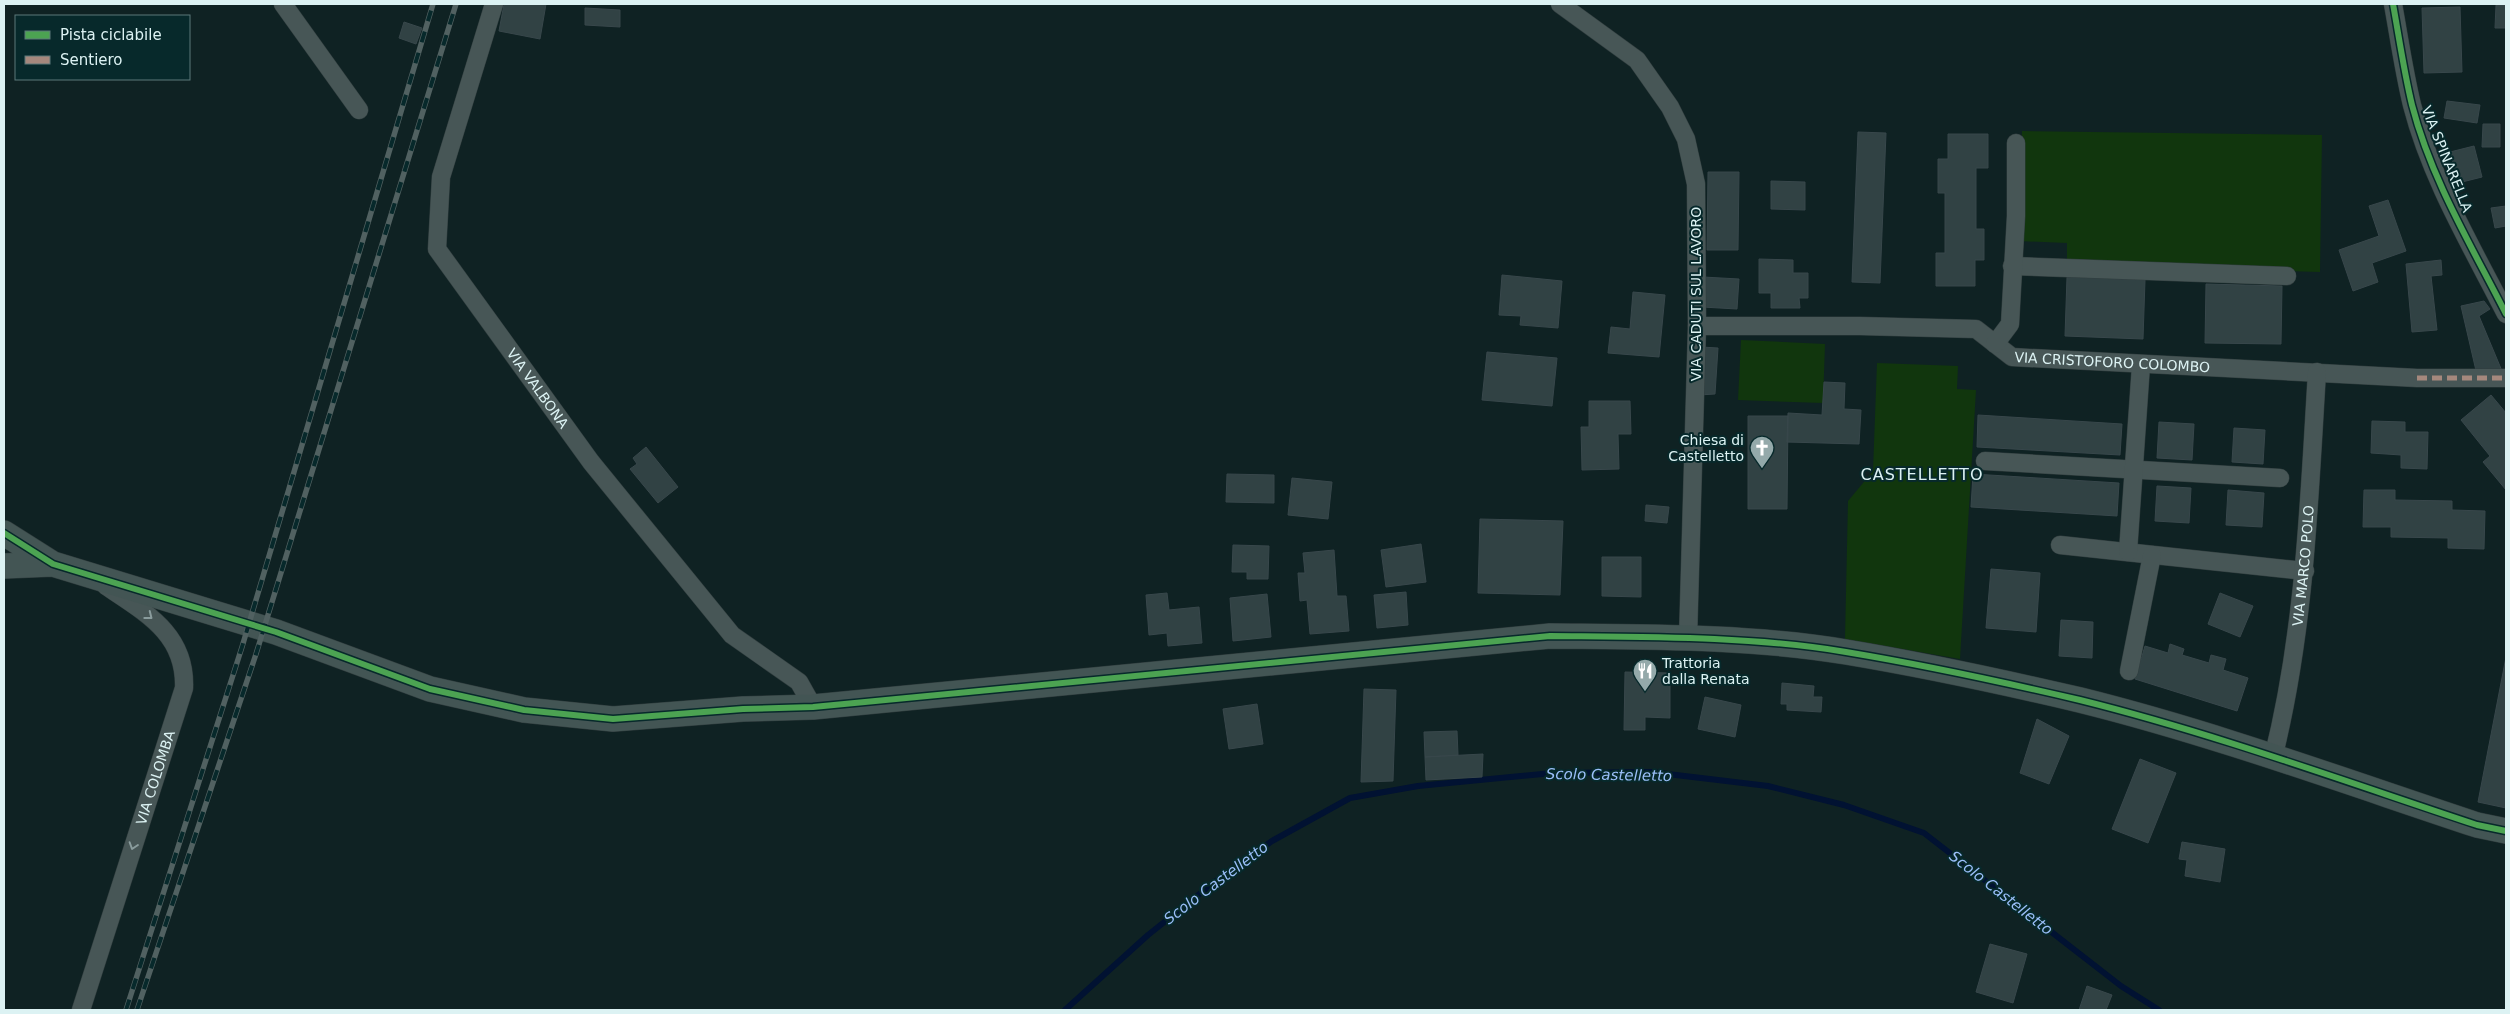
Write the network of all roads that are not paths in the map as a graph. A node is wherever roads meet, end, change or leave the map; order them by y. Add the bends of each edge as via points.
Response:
1 (283, 4) edge
2 (494, 4) edge
3 (1560, 4) edge
4 (2393, 4) edge
5 (359, 110) dead end
6 (2016, 143) dead end
7 (2012, 266) junction
8 (2287, 276) dead end
9 (2506, 314) edge
10 (1698, 326) junction
11 (1995, 344) junction
12 (2141, 365) junction
13 (2317, 372) junction
14 (2506, 378) edge
15 (1985, 461) dead end
16 (2134, 470) junction
17 (2280, 478) dead end
18 (4, 533) edge
19 (2060, 545) dead end
20 (2128, 552) junction
21 (2152, 554) junction
22 (53, 564) junction
23 (4, 566) edge
24 (2305, 571) junction
25 (95, 578) junction
26 (1688, 639) junction
27 (2130, 672) dead end
28 (812, 707) junction
29 (2273, 758) junction
30 (2506, 831) edge
31 (81, 1010) edge

1 - 5 street
2 - 28 street, VIA VALBONA via 441,177 437,250 597,470 732,635 799,682
3 - 10 street, VIA CADUTI SUL LAVORO via 1637,60 1670,107 1686,139 1696,184
4 - 9 street, VIA SPINARELLA via 2412,106 2428,151 2449,202
6 - 7 street
7 - 8 street
7 - 11 street via 2010,324
10 - 11 street, VIA CRISTOFORO COLOMBO via 1976,329
10 - 26 street, VIA CADUTI SUL LAVORO
11 - 12 street, VIA CRISTOFORO COLOMBO via 2012,357
12 - 13 street, VIA CRISTOFORO COLOMBO
12 - 16 street
13 - 14 street, VIA CRISTOFORO COLOMBO via 2417,378
13 - 24 street, VIA MARCO POLO
15 - 16 street
16 - 17 street
16 - 20 street
18 - 22 street
19 - 20 street
20 - 21 street
21 - 24 street
21 - 27 street
22 - 23 street
22 - 25 street
24 - 29 street, VIA MARCO POLO via 2288,695
25 - 28 street via 276,632 430,689 524,710 614,720 743,709
25 -> 31 street, VIA COLOMBA via 155,619 177,649 183,661 184,674 180,702
26 - 28 street via 1550,636
26 - 29 street via 1844,652 1990,680 2082,701
29 - 30 street via 2477,825

